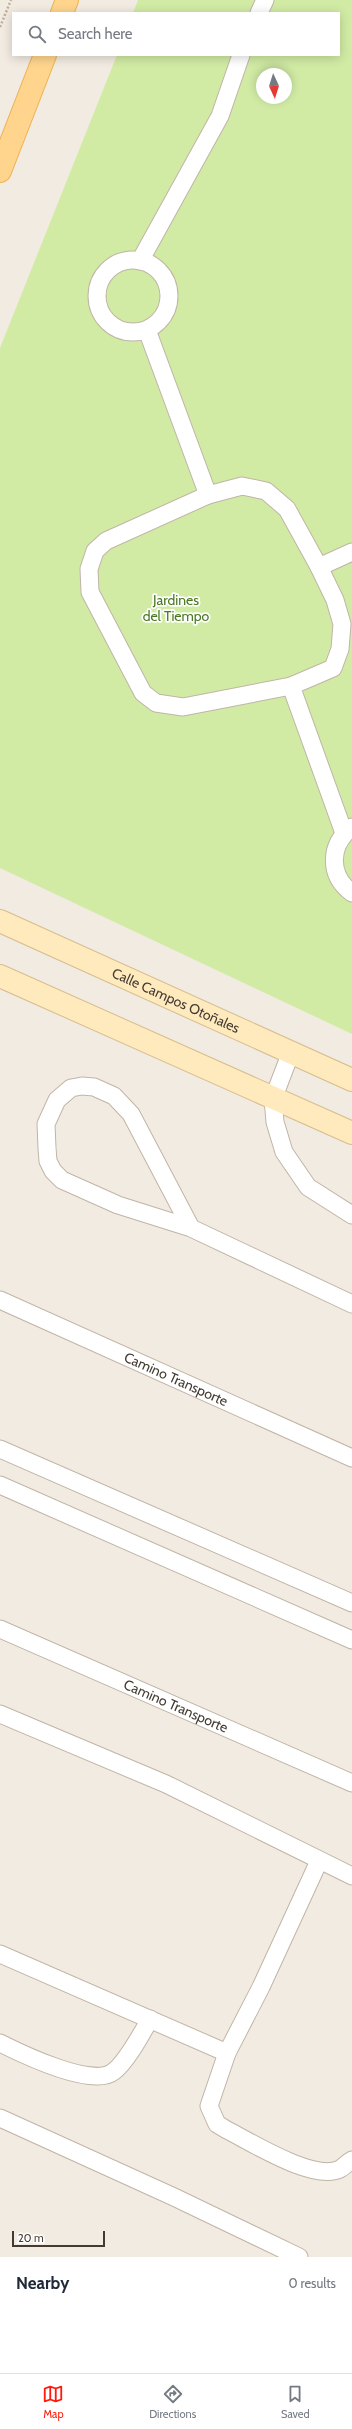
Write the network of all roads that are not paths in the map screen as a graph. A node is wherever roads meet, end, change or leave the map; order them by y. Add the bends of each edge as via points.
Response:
1 (67, 0) edge
2 (265, 0) edge
3 (62, 12) edge
4 (259, 12) edge
5 (45, 56) edge
6 (242, 56) edge
7 (0, 171) edge
8 (140, 261) junction
9 (147, 330) junction
10 (208, 496) junction
11 (352, 552) edge
12 (319, 567) junction
13 (291, 686) junction
14 (348, 830) edge
15 (352, 893) edge
16 (0, 922) edge
17 (0, 976) edge
18 (291, 1052) junction
19 (352, 1080) edge
20 (273, 1099) junction
21 (352, 1133) edge
22 (352, 1216) edge
23 (191, 1228) junction
24 (0, 1300) edge
25 (352, 1304) edge
26 (0, 1449) edge
27 (352, 1458) edge
28 (0, 1485) edge
29 (352, 1603) edge
30 (0, 1629) edge
31 (352, 1640) edge
32 (0, 1714) edge
33 (352, 1783) edge
34 (319, 1861) junction
35 (352, 1876) edge
36 (0, 1954) edge
37 (150, 2019) junction
38 (0, 2043) edge
39 (227, 2053) junction
40 (0, 2118) edge
41 (352, 2160) edge
42 (298, 2257) edge

1 - 3 main road
2 - 4 lane
5 - 7 main road
6 - 8 lane via 220,116
8 - 9 lane via 154,267 165,278 169,293 167,307 159,321
8 - 9 lane via 127,260 114,265 104,274 98,286 97,299 100,312 108,323 120,330
9 - 10 lane
10 - 12 lane via 242,486 266,491 287,509
10 - 13 lane via 106,541 95,552 89,570 90,592 143,693 156,704 183,707
11 - 12 lane
12 - 13 lane via 335,600 342,624 340,649 333,668
13 - 14 lane
14 - 15 lane via 337,843 334,866 338,878
16 - 18 street, Calle Campos Otoñales
17 - 20 street
18 - 19 street, Calle Campos Otoñales
18 - 20 lane
20 - 21 street
20 - 22 lane via 275,1122 282,1144 297,1173 308,1187
23 - 23 lane via 131,1114 114,1096 94,1086 82,1086 71,1088 57,1100 46,1124 47,1148 48,1161 62,1180 118,1205
23 - 25 lane
24 - 27 lane, Camino Transporte
26 - 29 lane
28 - 31 lane
30 - 33 lane, Camino Transporte
32 - 34 lane via 166,1784
34 - 35 lane
34 - 39 lane via 261,1987
36 - 37 lane
37 - 38 lane via 137,2042 113,2072 105,2076 88,2077 25,2055
37 - 39 lane
39 - 41 lane via 210,2101 212,2116 217,2124 278,2156 308,2168 326,2172 340,2169
40 - 42 lane via 174,2196

